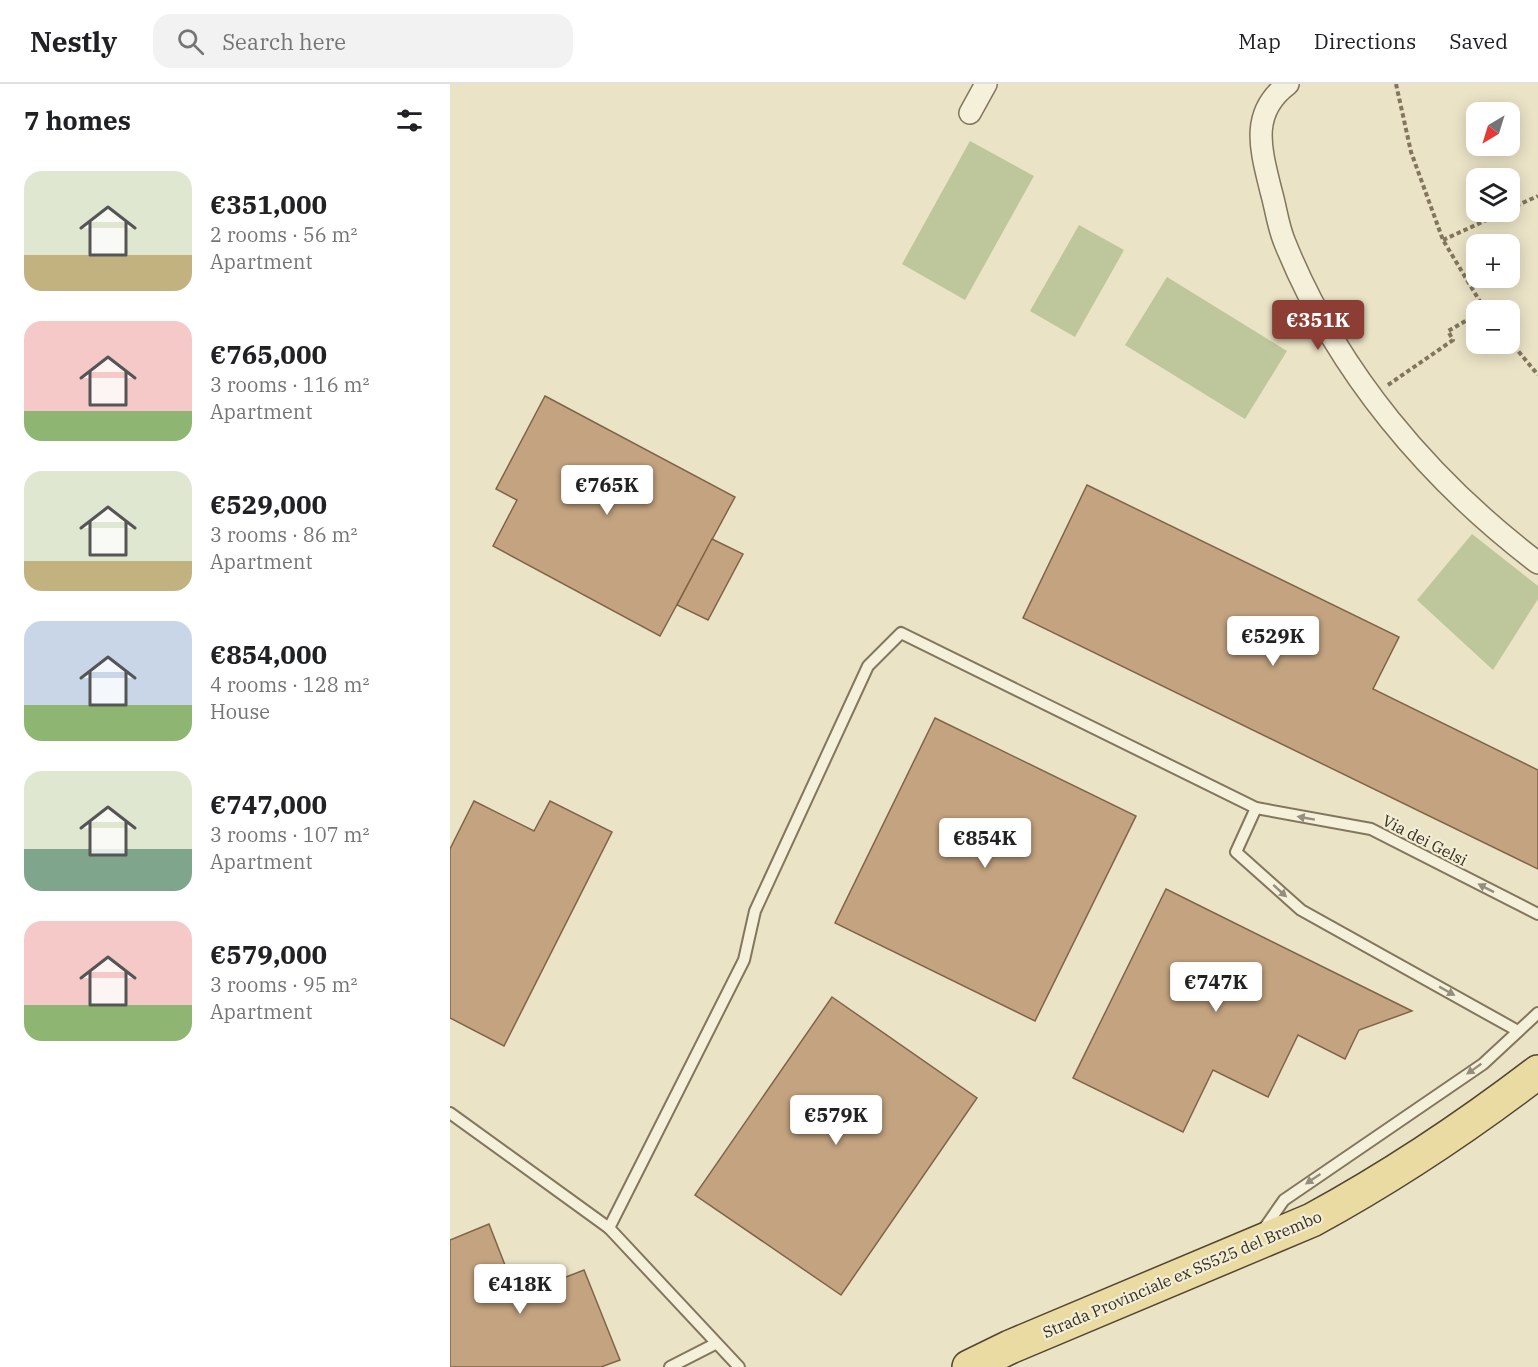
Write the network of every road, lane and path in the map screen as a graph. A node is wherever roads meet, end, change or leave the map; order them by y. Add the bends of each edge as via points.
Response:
1 (986, 84) edge
2 (1288, 84) edge
3 (1396, 84) edge
4 (970, 113) dead end
5 (1538, 196) edge
6 (1520, 204) edge
7 (1482, 222) edge
8 (1443, 240) junction
9 (1478, 300) edge
10 (1466, 321) edge
11 (1520, 353) edge
12 (1538, 375) edge
13 (1371, 396) junction
14 (1538, 563) edge
15 (1256, 808) junction
16 (1538, 914) edge
17 (1538, 1013) edge
18 (1518, 1031) junction
19 (1538, 1072) edge
20 (450, 1113) edge
21 (609, 1228) junction
22 (1256, 1246) junction
23 (715, 1344) junction
24 (670, 1367) edge
25 (739, 1367) edge
26 (969, 1367) edge

1 - 4 street
2 - 13 street via 1272,96 1260,133 1284,242 1326,329
3 - 8 path via 1411,152
5 - 6 path
7 - 8 path
8 - 9 path
10 - 13 path via 1448,331 1453,340
11 - 12 path
13 - 14 street via 1427,465 1494,529
16 -> 15 lane, Via dei Gelsi via 1371,829
15 -> 18 lane via 1236,852 1301,910
15 - 21 lane, Via dei Gelsi via 901,633 868,666 755,911 744,960
17 - 18 lane
18 -> 22 lane via 1482,1064 1284,1200 1264,1225
19 - 22 main road, Strada Provinciale ex SS525 del Brembo via 1449,1138 1358,1196
20 - 21 lane
21 - 23 lane
22 - 26 main road, Strada Provinciale ex SS525 del Brembo
23 - 24 lane
23 - 25 lane

